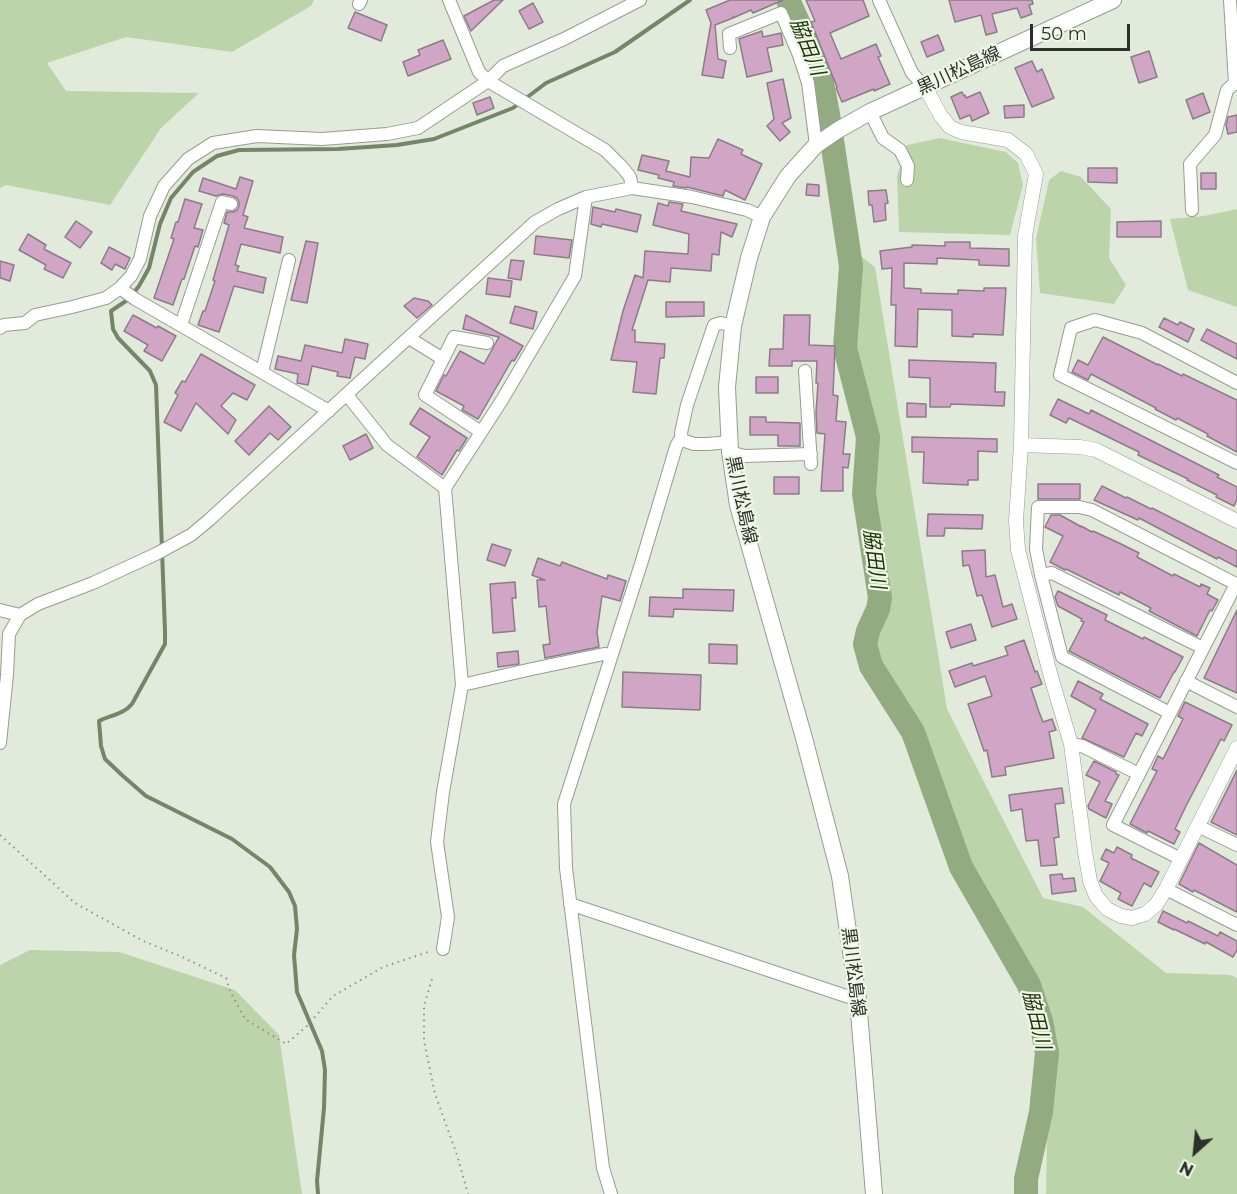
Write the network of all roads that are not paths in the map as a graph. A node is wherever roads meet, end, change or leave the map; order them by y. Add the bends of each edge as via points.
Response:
1 (450, 0) edge
2 (640, 0) edge
3 (879, 0) edge
4 (1113, 0) edge
5 (1230, 0) edge
6 (730, 48) dead end
7 (488, 81) junction
8 (1236, 83) edge
9 (925, 87) junction
10 (870, 112) junction
11 (816, 145) junction
12 (908, 180) dead end
13 (632, 188) junction
14 (586, 197) junction
15 (231, 204) dead end
16 (1192, 210) dead end
17 (762, 218) junction
18 (289, 260) dead end
19 (120, 288) junction
20 (181, 325) junction
21 (733, 326) junction
22 (0, 328) edge
23 (409, 338) junction
24 (487, 343) dead end
25 (443, 359) junction
26 (805, 371) dead end
27 (262, 372) junction
28 (1237, 382) edge
29 (347, 395) junction
30 (329, 411) junction
31 (481, 432) junction
32 (682, 440) junction
33 (1021, 445) junction
34 (730, 447) junction
35 (1237, 464) edge
36 (445, 488) junction
37 (1237, 521) edge
38 (1041, 575) junction
39 (0, 610) edge
40 (20, 615) junction
41 (1203, 648) junction
42 (612, 655) junction
43 (1186, 681) junction
44 (462, 685) junction
45 (1237, 707) edge
46 (1170, 713) junction
47 (0, 743) edge
48 (1071, 744) junction
49 (1235, 757) edge
50 (1139, 774) junction
51 (1198, 826) junction
52 (1237, 845) edge
53 (1181, 859) junction
54 (1166, 889) junction
55 (570, 904) junction
56 (1237, 925) edge
57 (443, 949) road end
58 (858, 1000) junction
59 (611, 1194) edge
60 (874, 1194) edge

1 - 7 street via 479,72
2 - 7 street via 503,66
3 - 9 street via 912,73
4 - 9 main road, 黒川松島線
5 - 8 street
6 - 11 street via 729,34 782,13 808,84
7 - 13 street via 605,150 630,177
7 - 19 street via 418,128 322,139 257,136 213,143 188,159 164,186 150,216 140,259
8 - 16 street via 1227,90 1215,135 1190,164
9 - 10 main road, 黒川松島線
9 - 33 street via 950,127 1008,140 1026,154 1036,174 1025,236
10 - 11 main road, 黒川松島線
10 - 12 street via 883,138 900,150 908,166
11 - 17 main road, 黒川松島線 via 788,176
13 - 14 street
13 - 17 street via 692,197 747,210
14 - 23 street via 535,222
14 - 31 street via 575,276
15 - 20 street via 222,202
17 - 21 main road, 黒川松島線
18 - 27 street
19 - 20 street
19 - 22 street via 106,298
20 - 27 street
21 - 32 street via 714,325 687,405
21 - 34 main road, 黒川松島線 via 727,387
23 - 25 street
23 - 29 street
24 - 25 street via 454,337
25 - 31 street via 425,395
26 - 34 street via 811,459 744,456
27 - 30 street
28 - 35 street via 1142,333 1095,320 1071,328 1060,375
29 - 30 street
29 - 36 street via 387,445
30 - 40 street via 190,534 156,554
31 - 36 street
32 - 34 street
32 - 42 street via 676,447
33 - 37 street via 1096,450
33 - 48 street via 1018,550
34 - 58 main road, 黒川松島線 via 738,505 840,876
36 - 44 street
38 - 41 street via 1052,573
38 - 41 street via 1036,549 1038,507 1092,510 1236,584
38 - 46 street via 1062,657
39 - 40 street
40 - 47 street via 9,634
41 - 43 street
42 - 44 street
42 - 55 street via 564,804
43 - 45 street
43 - 46 street
44 - 57 street via 437,842 448,917
46 - 50 street
48 - 50 street
48 - 54 street via 1085,852 1096,896 1107,909 1132,918 1156,905
49 - 51 street
50 - 53 street via 1113,825
51 - 52 street
51 - 53 street
53 - 54 street
54 - 56 street
55 - 58 street
55 - 59 street via 603,1168
58 - 60 main road, 黒川松島線

